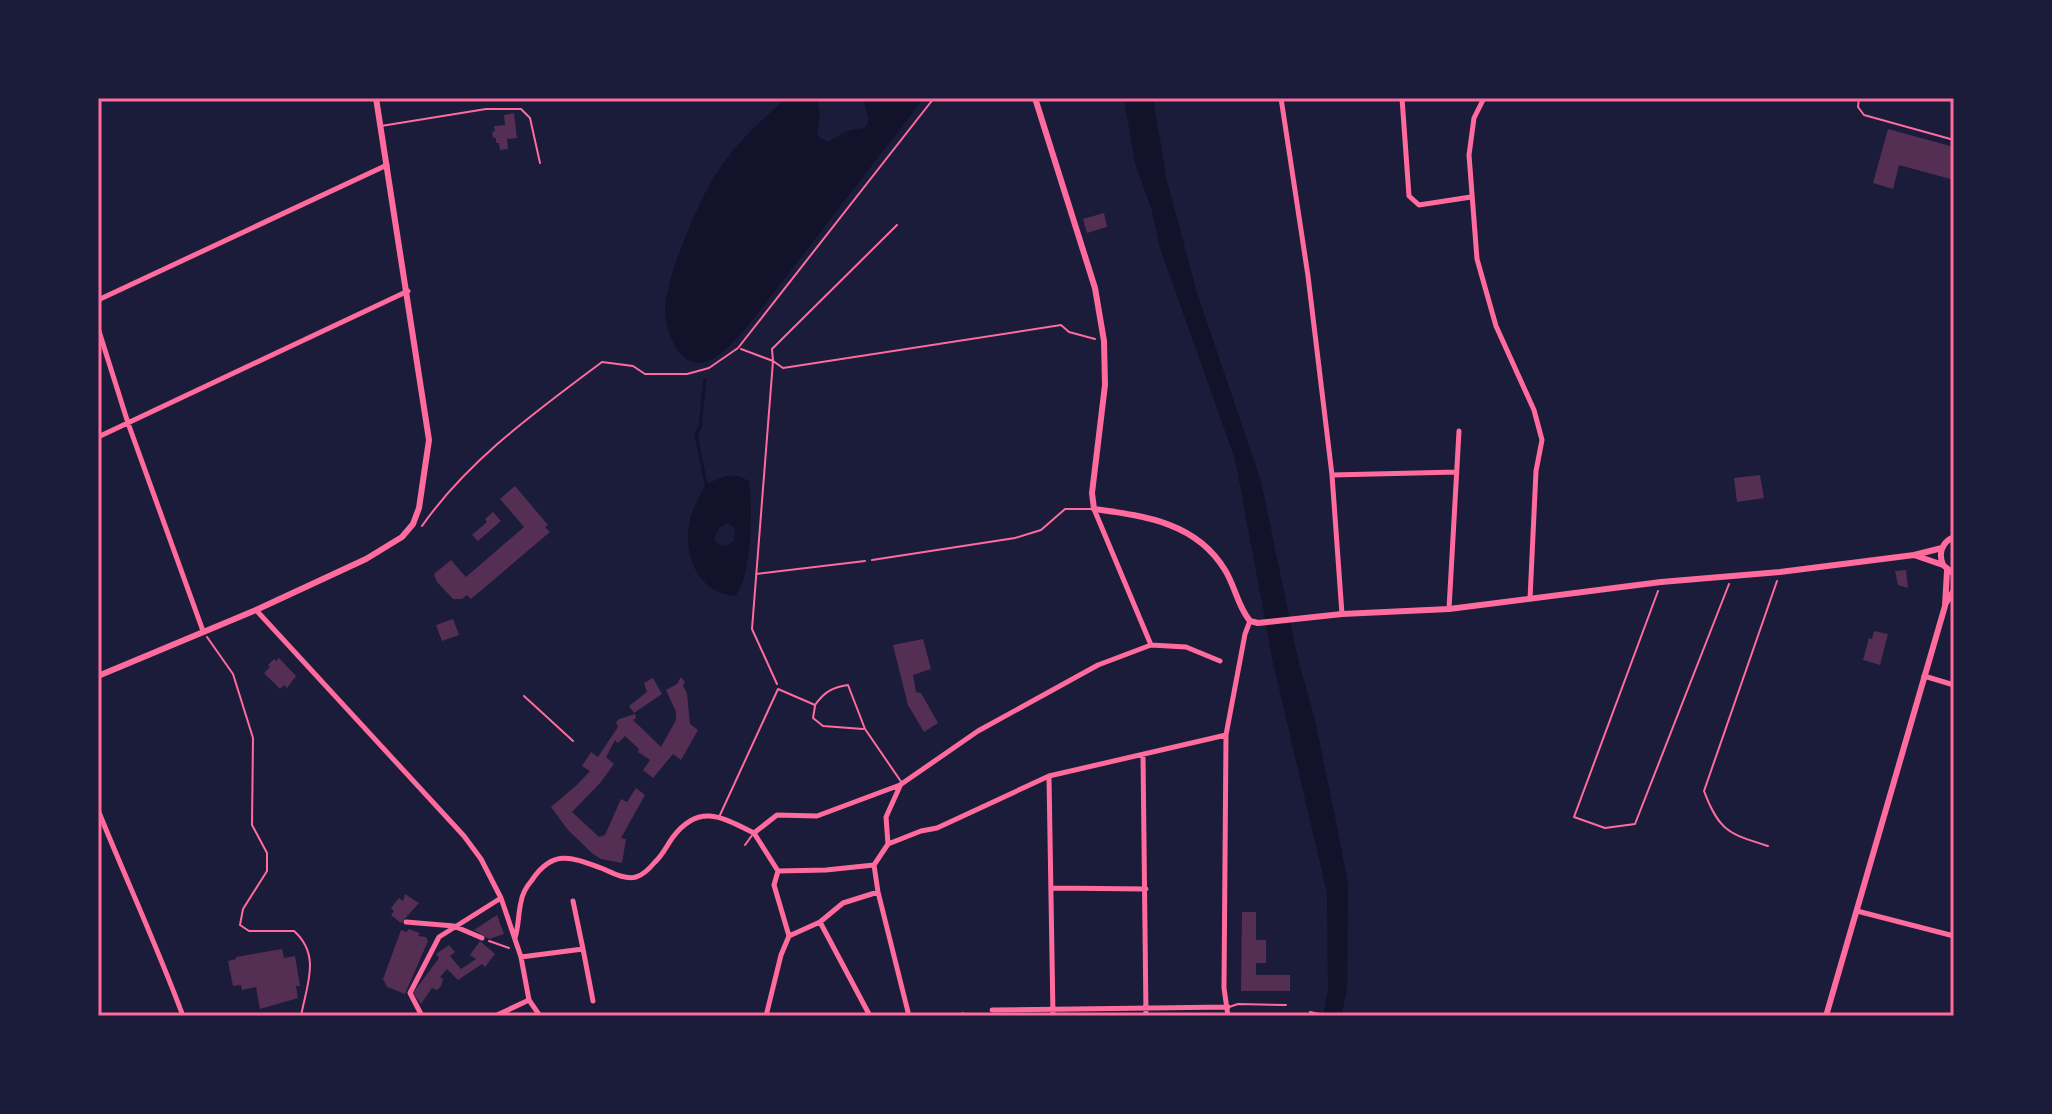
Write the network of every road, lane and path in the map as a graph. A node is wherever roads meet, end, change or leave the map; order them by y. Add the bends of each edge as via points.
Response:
1 (376, 98) edge
2 (934, 98) edge
3 (1035, 98) edge
4 (1281, 98) edge
5 (1402, 98) edge
6 (1484, 98) edge
7 (1859, 98) edge
8 (380, 126) junction
9 (1954, 140) edge
10 (540, 163) dead end
11 (387, 165) junction
12 (1471, 197) junction
13 (897, 225) dead end
14 (408, 291) junction
15 (98, 300) edge
16 (98, 328) edge
17 (1104, 341) junction
18 (738, 348) junction
19 (773, 361) junction
20 (128, 423) junction
21 (1459, 431) dead end
22 (98, 437) edge
23 (1457, 472) junction
24 (1332, 475) junction
25 (1094, 509) junction
26 (413, 524) junction
27 (1953, 536) edge
28 (1942, 548) junction
29 (1914, 555) junction
30 (872, 560) joint
31 (1948, 570) edge
32 (1780, 572) junction
33 (755, 574) junction
34 (1733, 576) junction
35 (1661, 582) junction
36 (1954, 590) edge
37 (1530, 599) junction
38 (1945, 606) junction
39 (1449, 609) junction
40 (256, 610) junction
41 (1342, 614) junction
42 (1250, 621) junction
43 (203, 631) junction
44 (1151, 645) junction
45 (1220, 661) dead end
46 (98, 676) edge
47 (1923, 676) junction
48 (1954, 685) edge
49 (778, 689) junction
50 (524, 696) dead end
51 (815, 705) junction
52 (865, 729) junction
53 (1226, 735) junction
54 (573, 741) dead end
55 (1143, 755) junction
56 (1049, 776) junction
57 (901, 784) junction
58 (98, 810) edge
59 (720, 816) junction
60 (754, 833) junction
61 (888, 844) junction
62 (745, 845) dead end
63 (1768, 846) dead end
64 (874, 865) junction
65 (778, 871) junction
66 (1052, 888) junction
67 (1146, 889) junction
68 (878, 892) junction
69 (501, 898) junction
70 (573, 901) dead end
71 (1857, 911) junction
72 (406, 922) dead end
73 (820, 922) junction
74 (454, 926) junction
75 (789, 936) junction
76 (1954, 936) edge
77 (482, 938) joint
78 (515, 938) junction
79 (517, 945) junction
80 (583, 949) junction
81 (521, 957) junction
82 (529, 1000) junction
83 (593, 1001) dead end
84 (1286, 1005) dead end
85 (1228, 1007) junction
86 (992, 1010) dead end
87 (1052, 1012) edge
88 (1146, 1012) edge
89 (1310, 1012) dead end
90 (183, 1016) edge
91 (301, 1016) edge
92 (422, 1016) edge
93 (495, 1016) edge
94 (540, 1016) edge
95 (766, 1016) edge
96 (870, 1016) edge
97 (909, 1016) edge
98 (1228, 1016) edge
99 (1328, 1016) edge
100 (1826, 1016) edge

1 - 8 street
2 - 18 path
3 - 17 street via 1095,288
4 - 24 street
5 - 12 street via 1409,196 1419,205
6 - 12 street via 1474,118 1469,155
7 - 9 path via 1864,115
8 - 10 lane via 486,109 521,109 530,118
8 - 11 street
11 - 14 street
11 - 15 street
12 - 37 street via 1477,259 1496,326 1542,440
13 - 19 path via 772,349
14 - 20 street
14 - 26 street via 429,440
16 - 20 street
17 - 19 path via 1061,325 783,368
17 - 25 street
18 - 19 path
18 - 26 path via 709,368 687,374 645,374 633,366 602,362 505,435 437,503 422,526
19 - 33 path
20 - 22 street
20 - 43 street
21 - 23 street
23 - 24 street
23 - 39 street
24 - 41 street
25 - 30 lane via 1065,509 1041,530 1015,538
25 - 42 street via 1158,520 1192,535 1223,567
25 - 44 street
26 - 40 street via 366,559
27 - 28 street
28 - 29 street
28 - 31 street
29 - 31 street
29 - 32 street
30 - 33 path
31 - 38 street
32 - 34 street
32 - 63 path via 1704,791 1713,816 1735,836
33 - 49 path via 752,629
34 - 35 street
34 - 35 path via 1635,824 1605,828 1574,817
35 - 37 street
36 - 38 street
37 - 39 street
38 - 47 street
39 - 41 street
40 - 43 street
40 - 69 street via 464,836
41 - 42 street
42 - 53 street
43 - 46 street
43 - 91 path via 233,674 253,738 252,825 267,853 267,871 243,909 240,925 249,931 294,931 307,942 311,961
44 - 45 street via 1186,647
44 - 57 street via 1098,665 978,731
47 - 48 street
47 - 71 street
49 - 51 lane
49 - 59 lane
50 - 54 path
51 - 52 lane via 813,718 823,726
51 - 52 lane via 835,687 848,685
52 - 57 lane
53 - 55 street
53 - 85 street
55 - 56 street
55 - 67 street
56 - 61 street via 937,828
56 - 66 street
57 - 60 street via 817,816 777,815
57 - 61 street via 886,817
58 - 90 street
59 - 60 street
59 - 78 street via 704,816 682,826 640,876 620,876 577,859 550,860 526,889
60 - 62 lane
60 - 65 street
61 - 64 street
64 - 65 street
64 - 68 street
65 - 75 street via 774,885
66 - 67 street
66 - 87 street
67 - 88 street
68 - 73 street via 843,903
68 - 97 street
69 - 74 street
69 - 78 street
70 - 80 street
71 - 76 street
71 - 100 street
72 - 74 street
73 - 75 street
73 - 96 street
74 - 77 street
74 - 92 street via 439,937 410,993
75 - 95 street
77 - 79 path via 507,949
78 - 79 street
79 - 81 street
80 - 81 street
80 - 83 street
81 - 82 street
82 - 93 street
82 - 94 street
84 - 85 lane
85 - 88 street
85 - 98 street
86 - 87 street
87 - 88 street
89 - 99 path

